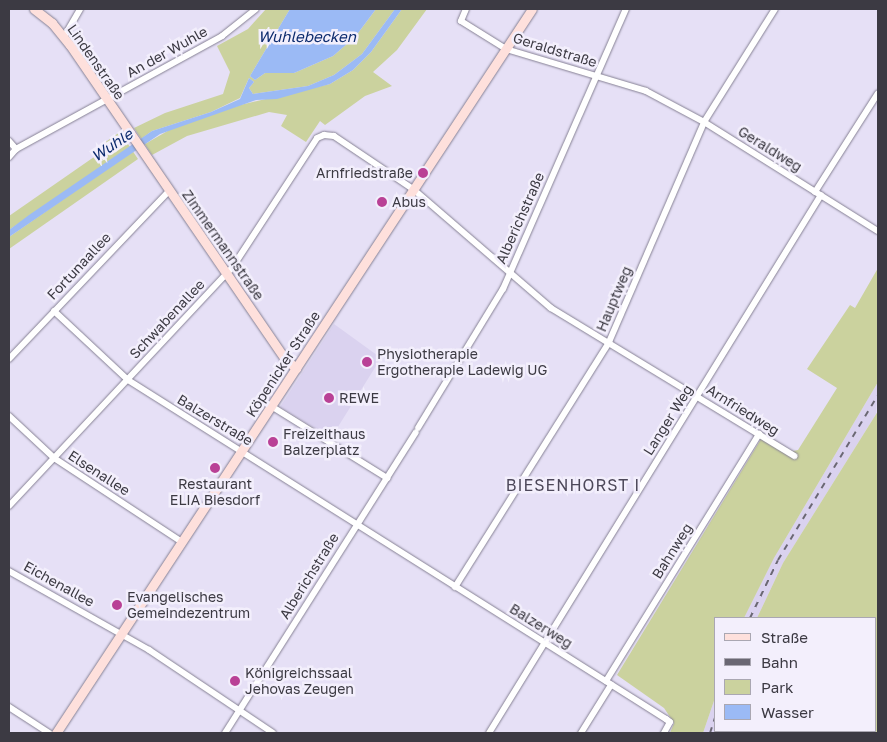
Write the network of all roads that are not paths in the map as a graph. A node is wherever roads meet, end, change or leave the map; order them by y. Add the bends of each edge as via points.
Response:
1 (34, 9) edge
2 (80, 9) edge
3 (256, 9) edge
4 (466, 9) edge
5 (532, 9) edge
6 (626, 9) edge
7 (775, 9) edge
8 (64, 36) junction
9 (506, 49) junction
10 (597, 76) junction
11 (646, 91) joint
12 (878, 93) edge
13 (106, 100) junction
14 (704, 122) junction
15 (130, 135) joint
16 (9, 141) edge
17 (16, 149) junction
18 (9, 157) edge
19 (410, 187) junction
20 (169, 191) junction
21 (818, 194) junction
22 (878, 231) edge
23 (510, 272) junction
24 (226, 274) junction
25 (54, 311) junction
26 (610, 342) junction
27 (9, 359) edge
28 (296, 368) junction
29 (128, 380) junction
30 (698, 396) junction
31 (271, 406) junction
32 (9, 416) edge
33 (759, 434) junction
34 (241, 452) junction
35 (794, 456) dead end
36 (54, 458) junction
37 (387, 478) junction
38 (9, 506) edge
39 (356, 526) junction
40 (182, 542) junction
41 (398, 552) joint
42 (9, 571) edge
43 (455, 587) junction
44 (122, 634) junction
45 (544, 643) junction
46 (609, 683) junction
47 (9, 707) edge
48 (239, 711) junction
49 (49, 733) edge
50 (56, 733) edge
51 (225, 733) edge
52 (273, 733) edge
53 (489, 733) edge
54 (581, 733) edge
55 (664, 733) edge

1 - 8 main road, Lindenstraße
2 - 8 street
3 - 13 street, An der Wuhle via 222,36
4 - 9 street, Geraldstraße via 461,21
5 - 9 main road, Köpenicker Straße
6 - 10 street, Alberichstraße
7 - 14 street, Hauptweg
8 - 13 main road, Lindenstraße
9 - 10 street, Geraldstraße
9 - 19 main road, Köpenicker Straße
10 - 11 street, Geraldstraße
10 - 23 street, Alberichstraße
11 - 14 street, Geraldweg
12 - 21 street, Langer Weg
13 - 15 main road, Lindenstraße
13 - 17 street, An der Wuhle
14 - 21 street, Geraldweg
14 - 26 street, Hauptweg
15 - 20 main road, Zimmermannstraße
16 - 17 street
17 - 18 street, An der Wuhle
19 - 23 street
19 - 24 street, Schwabenallee via 334,136 317,138
19 - 28 main road, Köpenicker Straße
20 - 24 main road, Zimmermannstraße
20 - 25 street, Fortunaallee
21 - 22 street, Geraldweg
21 - 30 street, Langer Weg
23 - 26 street, Arnfriedweg via 551,308
23 - 37 street, Alberichstraße via 500,296
24 - 28 main road, Zimmermannstraße via 284,358
24 - 29 street, Schwabenallee
25 - 27 street, Fortunaallee
25 - 29 street, Balzerstraße
26 - 30 street, Arnfriedweg
26 - 43 street, Hauptweg
28 - 31 main road, Köpenicker Straße
29 - 34 street, Balzerstraße
29 - 36 street, Schwabenallee
30 - 33 street, Arnfriedweg
30 - 45 street, Langer Weg
31 - 34 main road, Köpenicker Straße
31 - 37 street
32 - 36 street, Elsenallee
33 - 35 street, Arnfriedweg
33 - 46 street, Bahnweg
34 - 39 street, Balzerstraße
34 - 40 main road, Köpenicker Straße
36 - 38 street, Schwabenallee
36 - 40 street, Elsenallee
37 - 39 street, Alberichstraße
39 - 41 street, Balzerstraße
39 - 48 street, Alberichstraße
40 - 44 main road, Köpenicker Straße
41 - 43 street, Balzerweg
42 - 44 street, Eichenallee
43 - 45 street, Balzerweg
44 - 48 street, Eichenallee
44 - 50 main road, Köpenicker Straße
45 - 46 street, Balzerweg
45 - 53 street, Langer Weg
46 - 54 street, Bahnweg
46 - 55 street, Balzerweg via 670,722
47 - 49 street
48 - 51 street, Alberichstraße
48 - 52 street, Eichenallee

